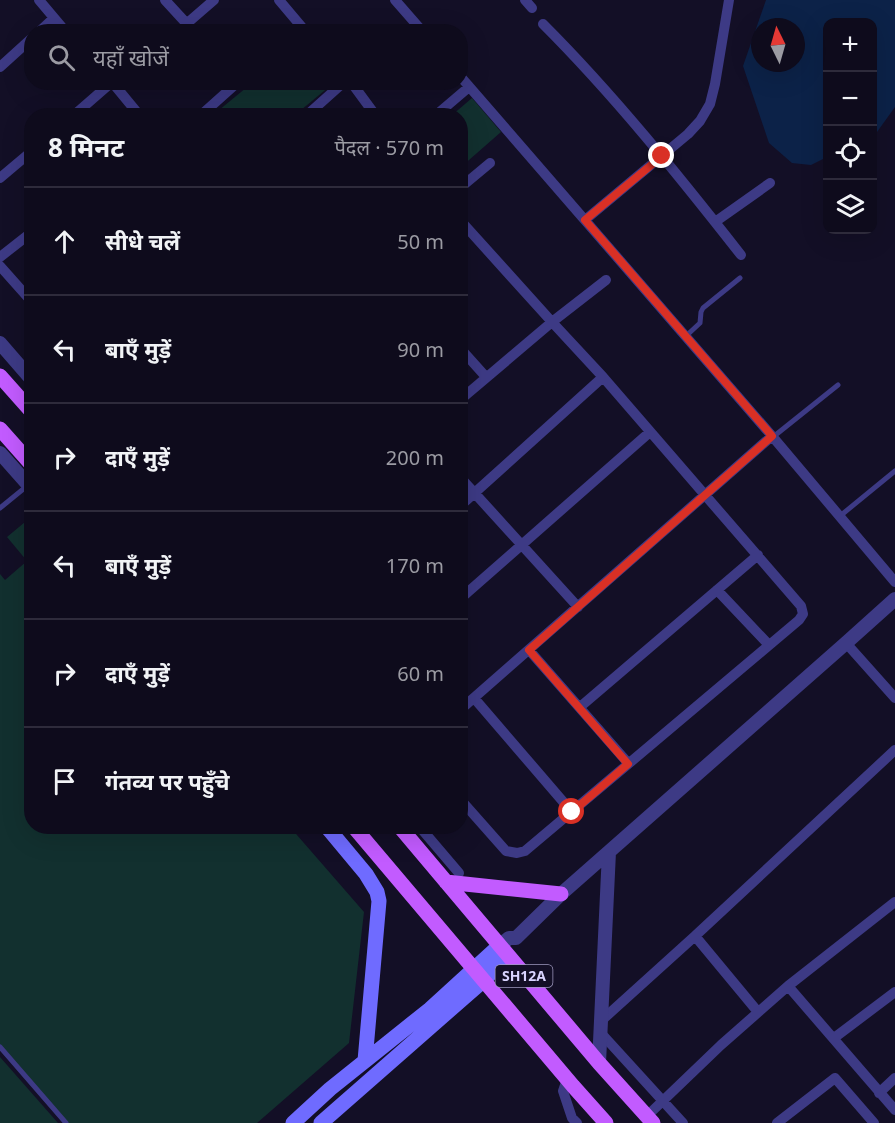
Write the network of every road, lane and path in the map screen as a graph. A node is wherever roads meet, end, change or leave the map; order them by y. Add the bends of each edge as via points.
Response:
1 (39, 0) edge
2 (165, 0) edge
3 (214, 0) edge
4 (279, 0) edge
5 (395, 0) edge
6 (729, 0) edge
7 (54, 18) junction
8 (48, 24) edge
9 (59, 24) edge
10 (186, 24) joint
11 (297, 24) edge
12 (416, 24) edge
13 (543, 24) dead end
14 (24, 45) edge
15 (0, 67) edge
16 (469, 87) edge
17 (103, 90) edge
18 (119, 90) edge
19 (229, 90) edge
20 (335, 90) edge
21 (357, 90) edge
22 (465, 90) edge
23 (82, 108) edge
24 (133, 108) edge
25 (209, 108) edge
26 (315, 108) edge
27 (370, 108) edge
28 (444, 108) edge
29 (662, 156) junction
30 (24, 158) edge
31 (490, 163) dead end
32 (0, 178) edge
33 (468, 181) edge
34 (770, 183) dead end
35 (585, 220) junction
36 (716, 222) junction
37 (468, 229) edge
38 (24, 238) edge
39 (741, 255) dead end
40 (0, 257) edge
41 (0, 266) edge
42 (740, 278) dead end
43 (606, 280) dead end
44 (24, 293) edge
45 (552, 322) junction
46 (686, 336) junction
47 (0, 343) edge
48 (468, 357) edge
49 (24, 371) edge
50 (0, 376) edge
51 (486, 377) junction
52 (603, 377) junction
53 (838, 385) dead end
54 (468, 393) edge
55 (24, 403) edge
56 (0, 429) edge
57 (650, 432) junction
58 (773, 436) junction
59 (0, 453) edge
60 (24, 456) edge
61 (895, 471) edge
62 (24, 480) edge
63 (468, 486) edge
64 (24, 491) edge
65 (476, 494) junction
66 (705, 496) junction
67 (468, 500) edge
68 (0, 508) edge
69 (840, 516) junction
70 (522, 545) junction
71 (758, 555) junction
72 (895, 582) edge
73 (717, 590) junction
74 (468, 591) edge
75 (895, 599) edge
76 (578, 608) junction
77 (846, 643) junction
78 (769, 645) junction
79 (529, 650) junction
80 (474, 698) junction
81 (895, 698) edge
82 (468, 703) edge
83 (580, 707) junction
84 (895, 750) edge
85 (628, 764) junction
86 (468, 808) edge
87 (572, 812) junction
88 (333, 834) edge
89 (360, 834) edge
90 (406, 834) edge
91 (426, 834) edge
92 (609, 852) junction
93 (459, 873) dead end
94 (446, 882) junction
95 (561, 894) junction
96 (895, 902) edge
97 (695, 936) junction
98 (503, 951) junction
99 (479, 974) junction
100 (788, 986) junction
101 (895, 992) edge
102 (758, 1012) junction
103 (601, 1026) junction
104 (834, 1038) junction
105 (0, 1047) edge
106 (365, 1061) junction
107 (599, 1063) junction
108 (895, 1078) edge
109 (567, 1079) junction
110 (879, 1093) junction
111 (663, 1100) junction
112 (895, 1110) edge
113 (650, 1119) edge
114 (790, 1119) edge
115 (66, 1123) edge
116 (293, 1123) edge
117 (321, 1123) edge
118 (577, 1123) edge
119 (606, 1123) edge
120 (683, 1123) edge
121 (777, 1123) edge
122 (874, 1123) edge

1 - 7 street
2 - 10 street
3 - 10 street
4 - 11 street
5 - 12 street
6 - 29 street via 710,104 694,128
7 - 8 street
7 - 9 street
13 - 29 street
14 - 15 street
16 - 35 street
17 - 23 street
18 - 24 street
19 - 25 street
20 - 26 street
21 - 27 street
22 - 28 street
29 - 35 street
29 - 36 street
30 - 32 street
31 - 33 street
34 - 36 street
35 - 46 street
36 - 39 street
37 - 45 street
38 - 40 street
41 - 44 street
42 - 46 lane via 703,308 700,323
43 - 45 street
45 - 51 street
45 - 52 street
46 - 58 street
47 - 49 street
48 - 51 street
50 - 55 main road
51 - 54 street
52 - 57 street
52 - 65 street
53 - 58 lane
56 - 60 main road
57 - 66 street
57 - 70 street
58 - 66 street
58 - 69 street
59 - 62 street
61 - 69 lane
63 - 65 street
64 - 68 lane
65 - 67 street
65 - 70 street
66 - 71 street
66 - 76 street
69 - 72 street
70 - 74 street
70 - 76 street
71 - 73 street
71 - 78 street via 801,606 803,614
73 - 78 street
73 - 83 street
75 - 77 street
76 - 79 street
77 - 81 street
77 - 92 street
78 - 85 street
79 - 80 street
79 - 83 street
80 - 82 street
80 - 87 street
83 - 85 street
84 - 97 street
85 - 87 street
86 - 87 street via 506,850 517,853 525,851
88 - 106 main road via 366,874 379,901
89 - 99 main road, SH12A
90 - 94 main road, SH12A
91 - 93 street
92 - 95 street
92 - 103 street
94 - 95 main road
94 - 98 main road, SH12A
95 - 98 street via 516,938 509,938
96 - 100 street
97 - 102 street
97 - 103 street
98 - 99 main road
98 - 107 main road, SH12A
99 - 106 main road
99 - 109 main road, SH12A
99 - 117 main road
100 - 102 street
100 - 104 street
101 - 104 street
102 - 111 street
103 - 107 street
103 - 111 street via 627,1062
104 - 110 street
105 - 115 lane
106 - 116 main road
107 - 113 main road, SH12A
108 - 110 street
109 - 118 street via 563,1091
109 - 119 main road, SH12A
110 - 112 street
111 - 113 street
111 - 120 street
114 - 121 street
114 - 122 street via 835,1078

